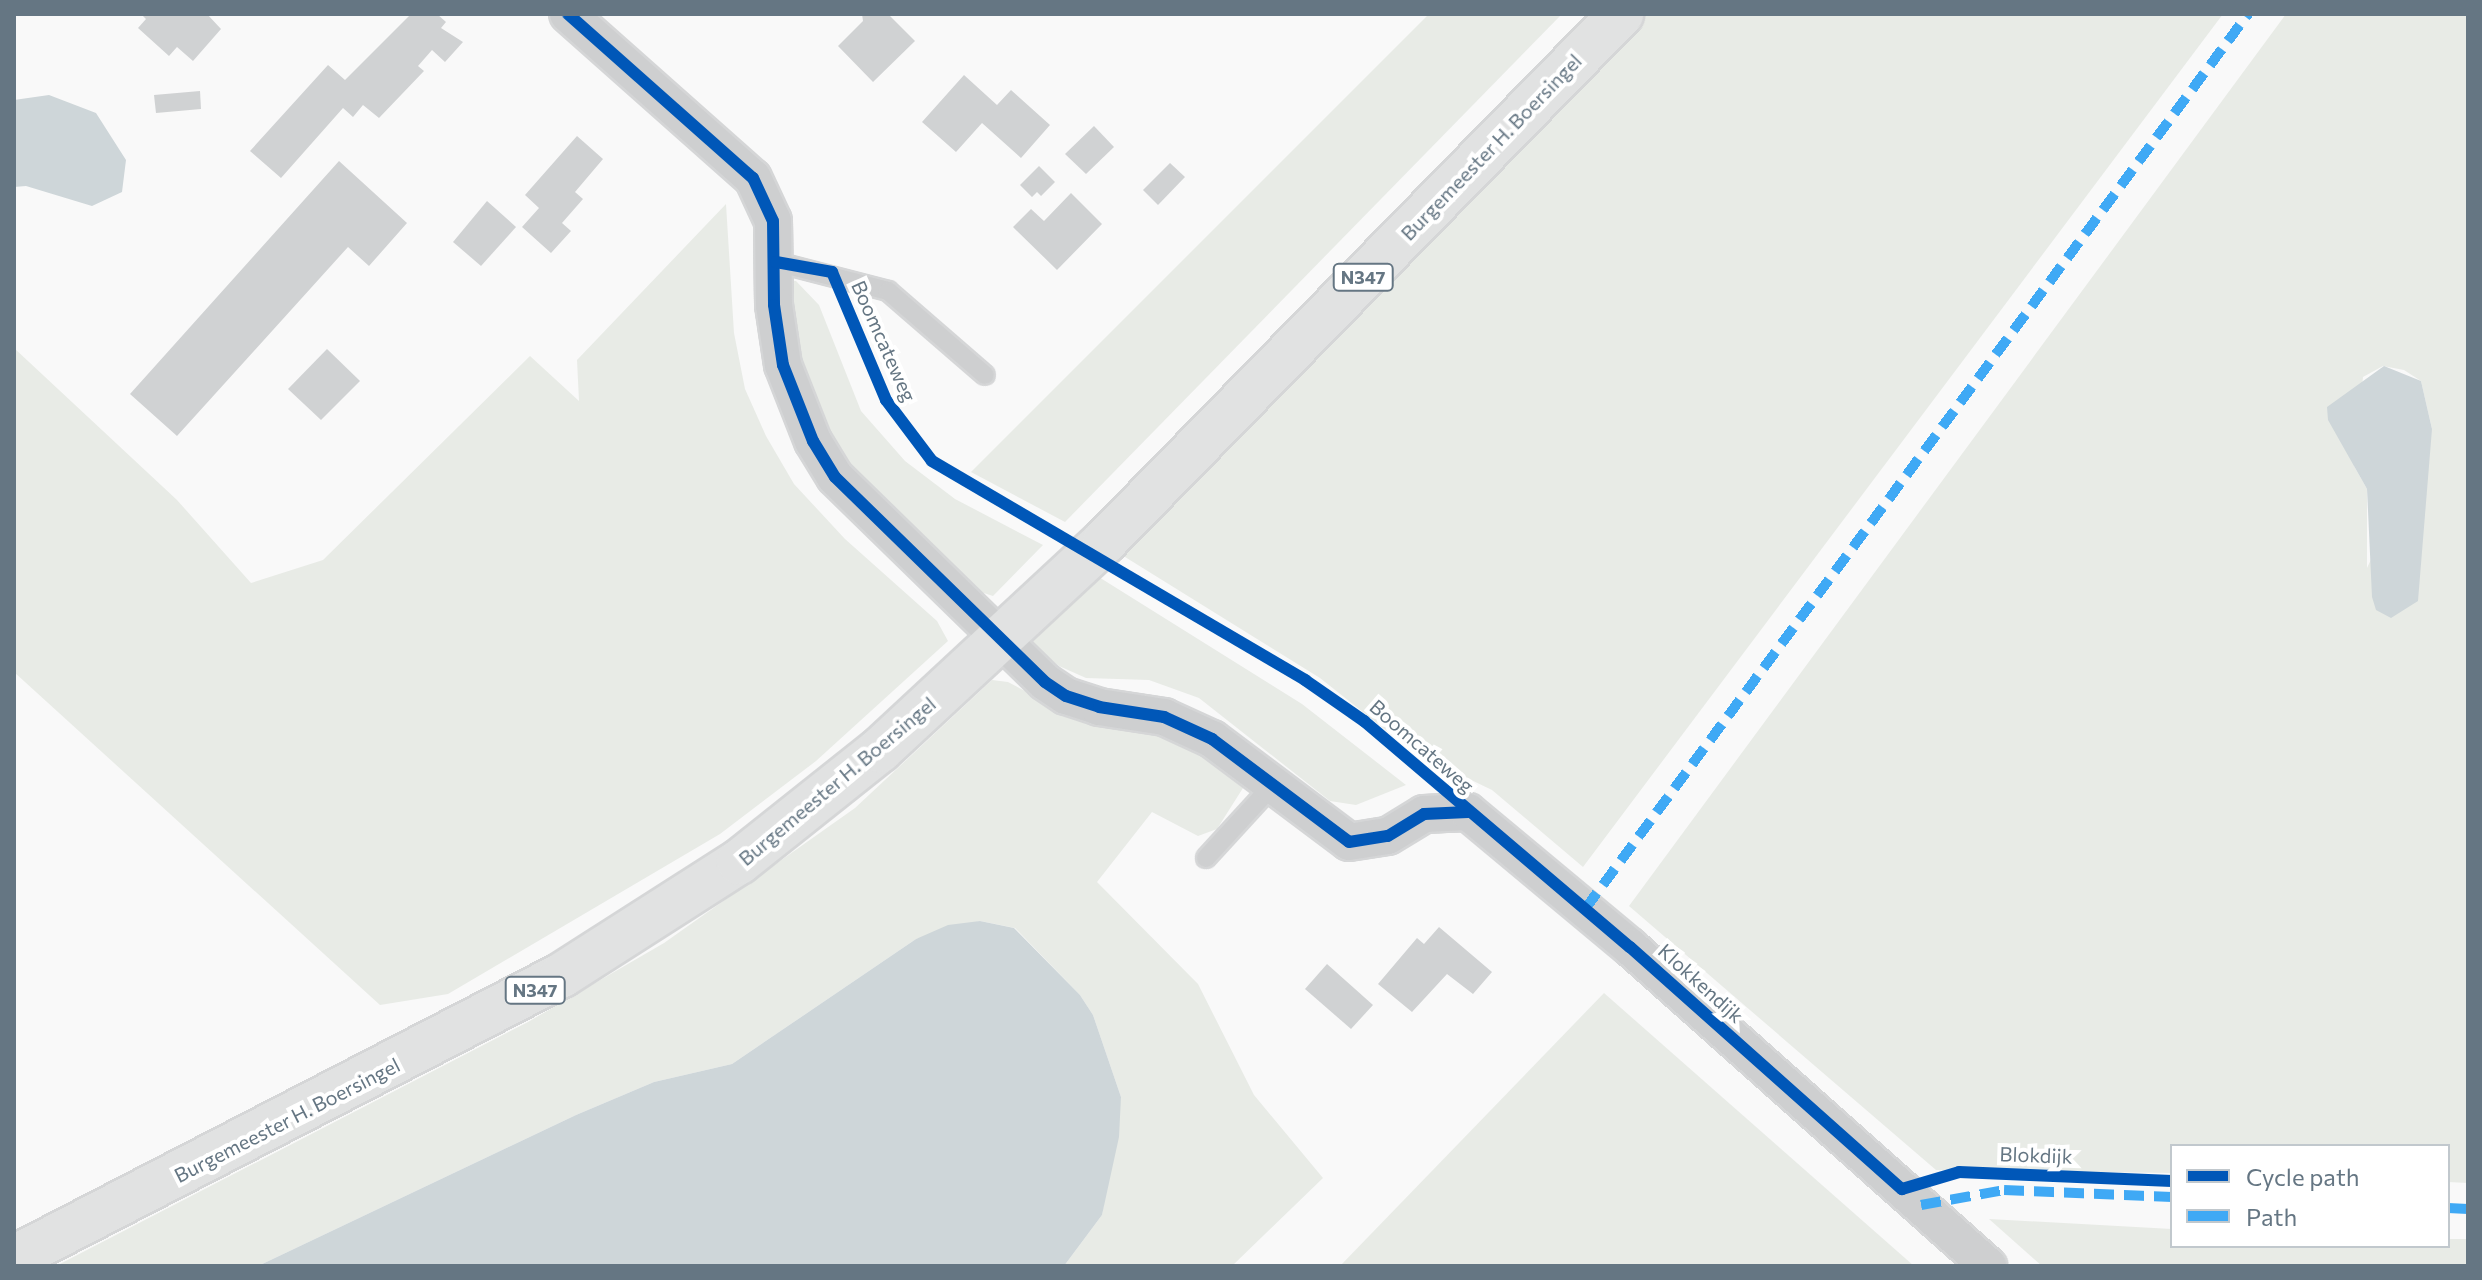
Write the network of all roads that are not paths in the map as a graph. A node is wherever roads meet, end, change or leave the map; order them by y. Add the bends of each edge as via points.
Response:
1 (568, 14) edge
2 (1621, 14) edge
3 (776, 262) junction
4 (985, 375) dead end
5 (1001, 640) junction
6 (1272, 786) junction
7 (1468, 812) joint
8 (1206, 858) dead end
9 (14, 1258) edge
10 (1988, 1266) edge

1 - 3 street, Boomcateweg via 753,178 773,221
2 - 5 main road, Burgemeester H. Boersingel / N347
3 - 4 lane, Boomcateweg via 832,272 888,291
3 - 5 street, Boomcateweg via 774,305 783,365 813,441 835,477
5 - 6 street, Boomcateweg via 1066,696 1164,717 1212,739
5 - 9 main road, Burgemeester H. Boersingel / N347 via 880,750 739,862 668,910 415,1055
6 - 7 street, Boomcateweg via 1349,842 1388,836 1424,814
6 - 8 lane
7 - 10 street, Klokkendijk via 1630,947

